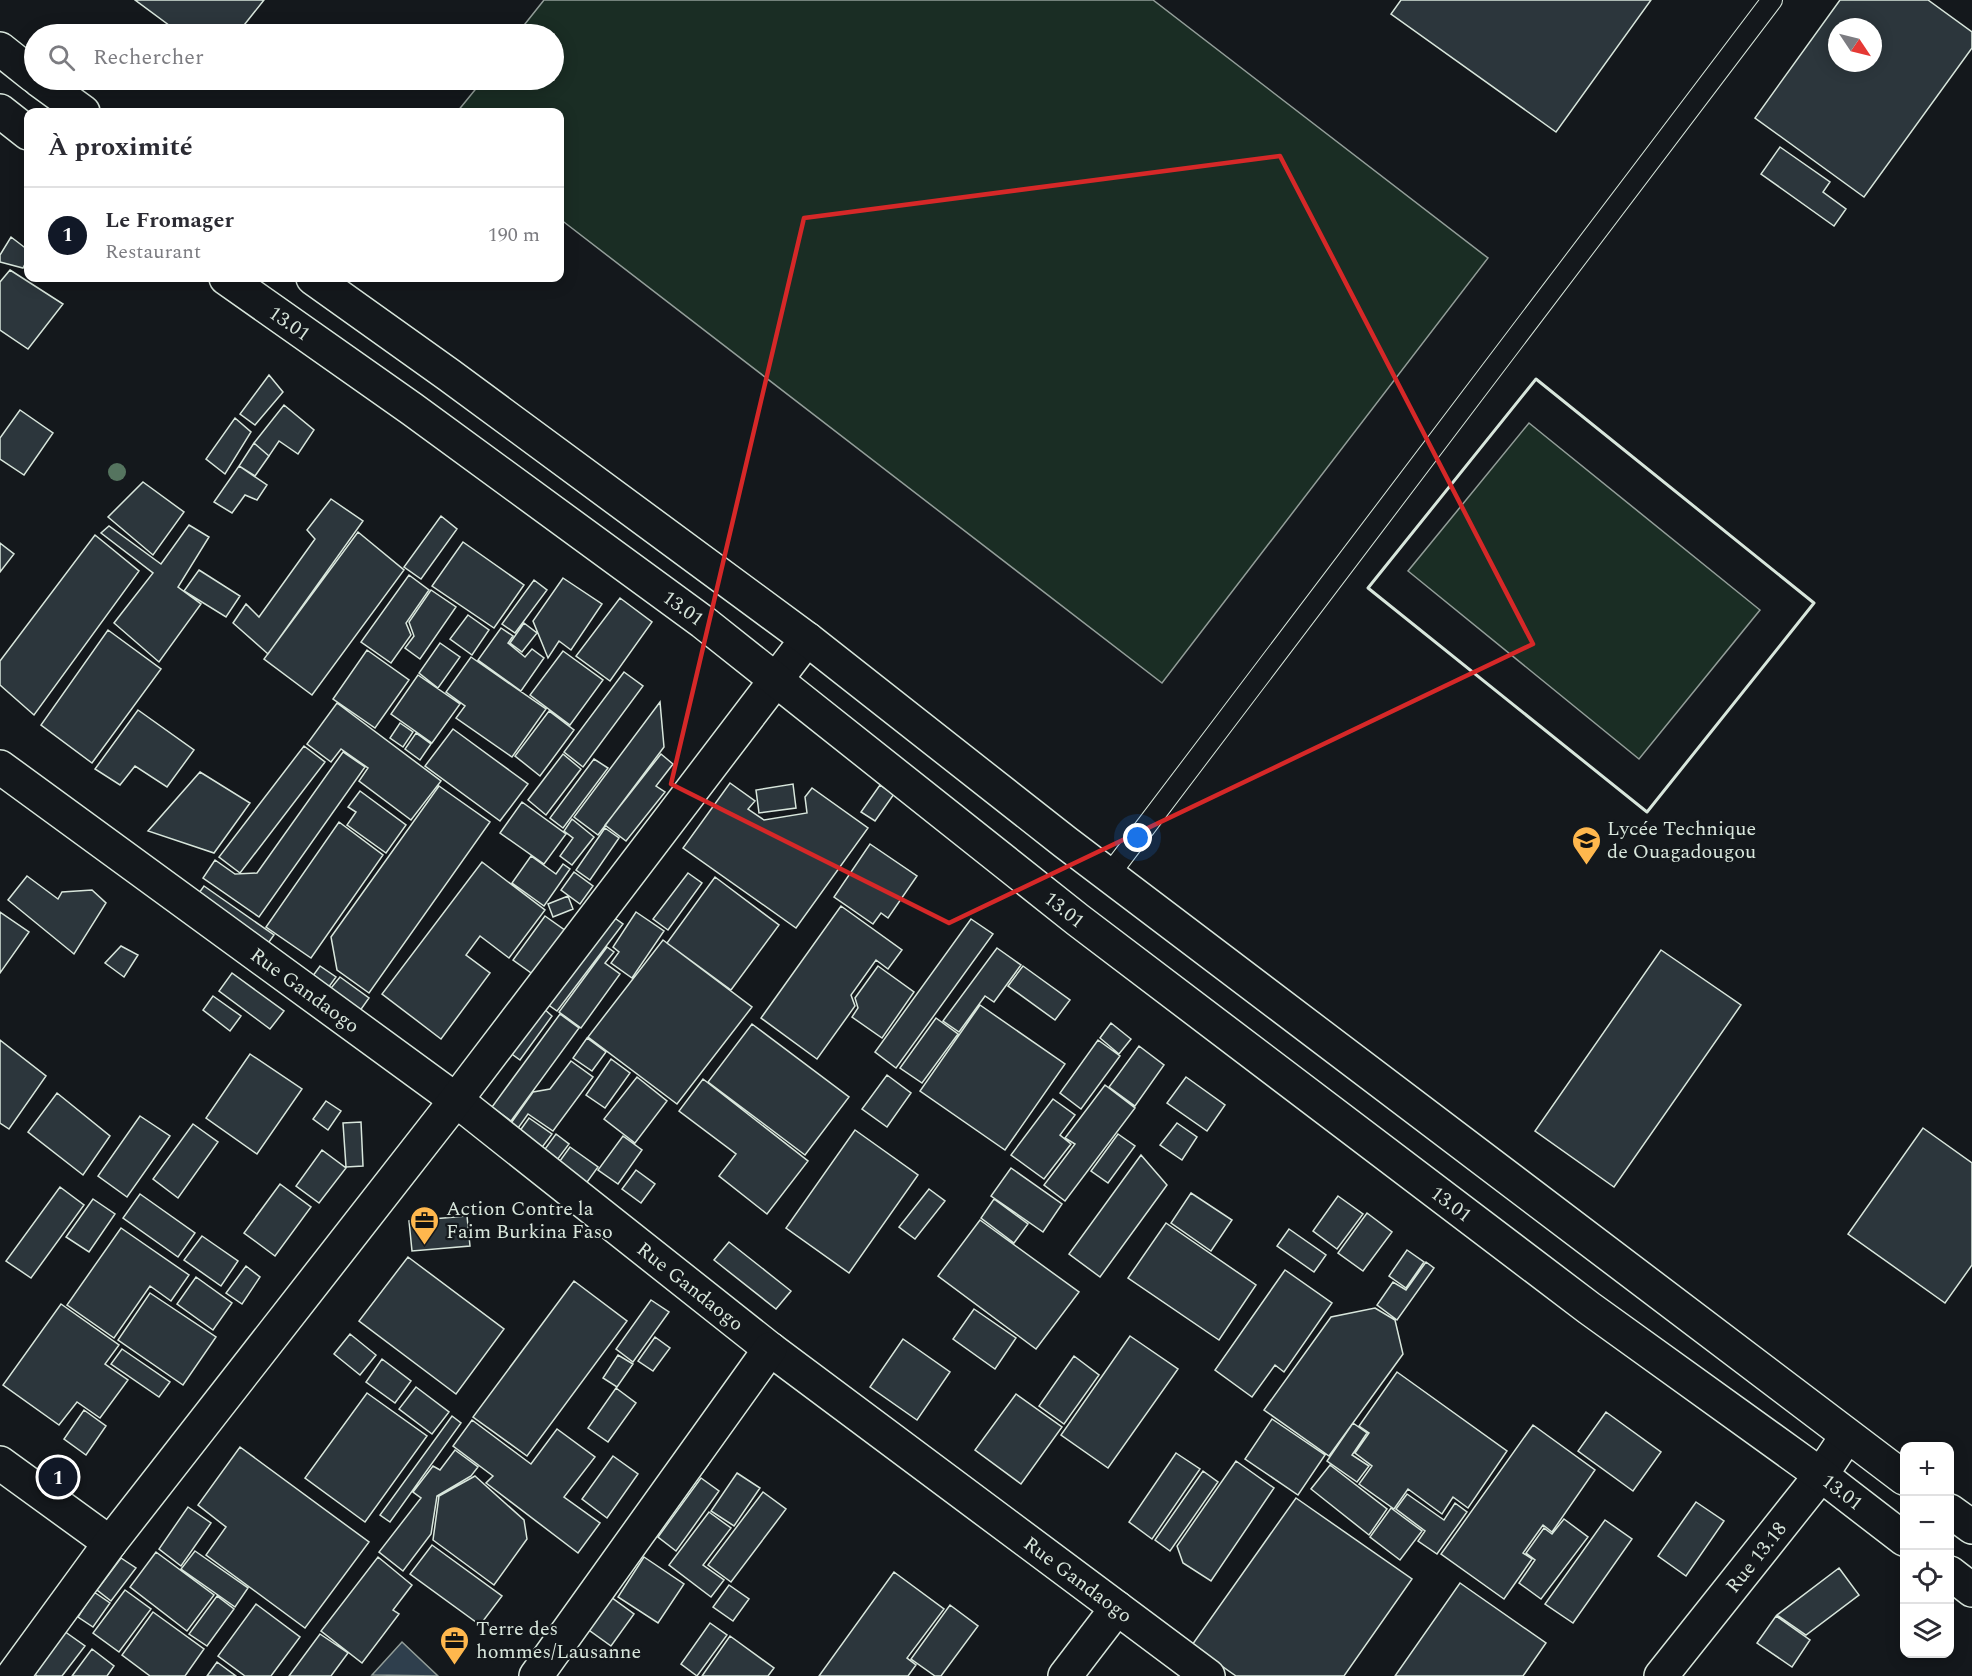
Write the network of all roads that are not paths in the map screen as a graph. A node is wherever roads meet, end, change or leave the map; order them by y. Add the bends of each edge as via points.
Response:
1 (1772, 0) edge
2 (0, 49) edge
3 (24, 68) edge
4 (53, 90) edge
5 (78, 108) edge
6 (0, 111) edge
7 (24, 130) edge
8 (232, 282) edge
9 (319, 282) edge
10 (807, 639) junction
11 (774, 680) junction
12 (0, 767) edge
13 (1109, 875) junction
14 (456, 1100) junction
15 (770, 1349) junction
16 (1847, 1436) junction
17 (0, 1463) edge
18 (1900, 1474) edge
19 (1821, 1475) junction
20 (1954, 1514) edge
21 (1972, 1527) edge
22 (1900, 1535) edge
23 (110, 1543) junction
24 (1954, 1576) edge
25 (1972, 1590) edge
26 (1117, 1608) junction
27 (13, 1676) edge
28 (536, 1676) edge
29 (1065, 1676) edge
30 (1208, 1676) edge
31 (1661, 1676) edge

1 - 13 lane
2 - 3 street
4 - 5 street
6 - 7 street
8 - 11 street, 13.01 via 703,622
9 - 10 street
10 - 11 street
10 - 13 street
11 - 14 street
11 - 19 street, 13.01 via 1116,949 1589,1308
12 - 14 street, Rue Gandaogo
13 - 16 street
14 - 15 street, Rue Gandaogo
14 - 23 street
15 - 26 street, Rue Gandaogo
15 - 28 street
16 - 18 street
16 - 19 street, Rue 13.18
17 - 23 street
19 - 22 street, 13.01
19 - 31 street, Rue 13.18
20 - 21 street
23 - 27 street
24 - 25 street
26 - 29 street
26 - 30 street, Rue Gandaogo

